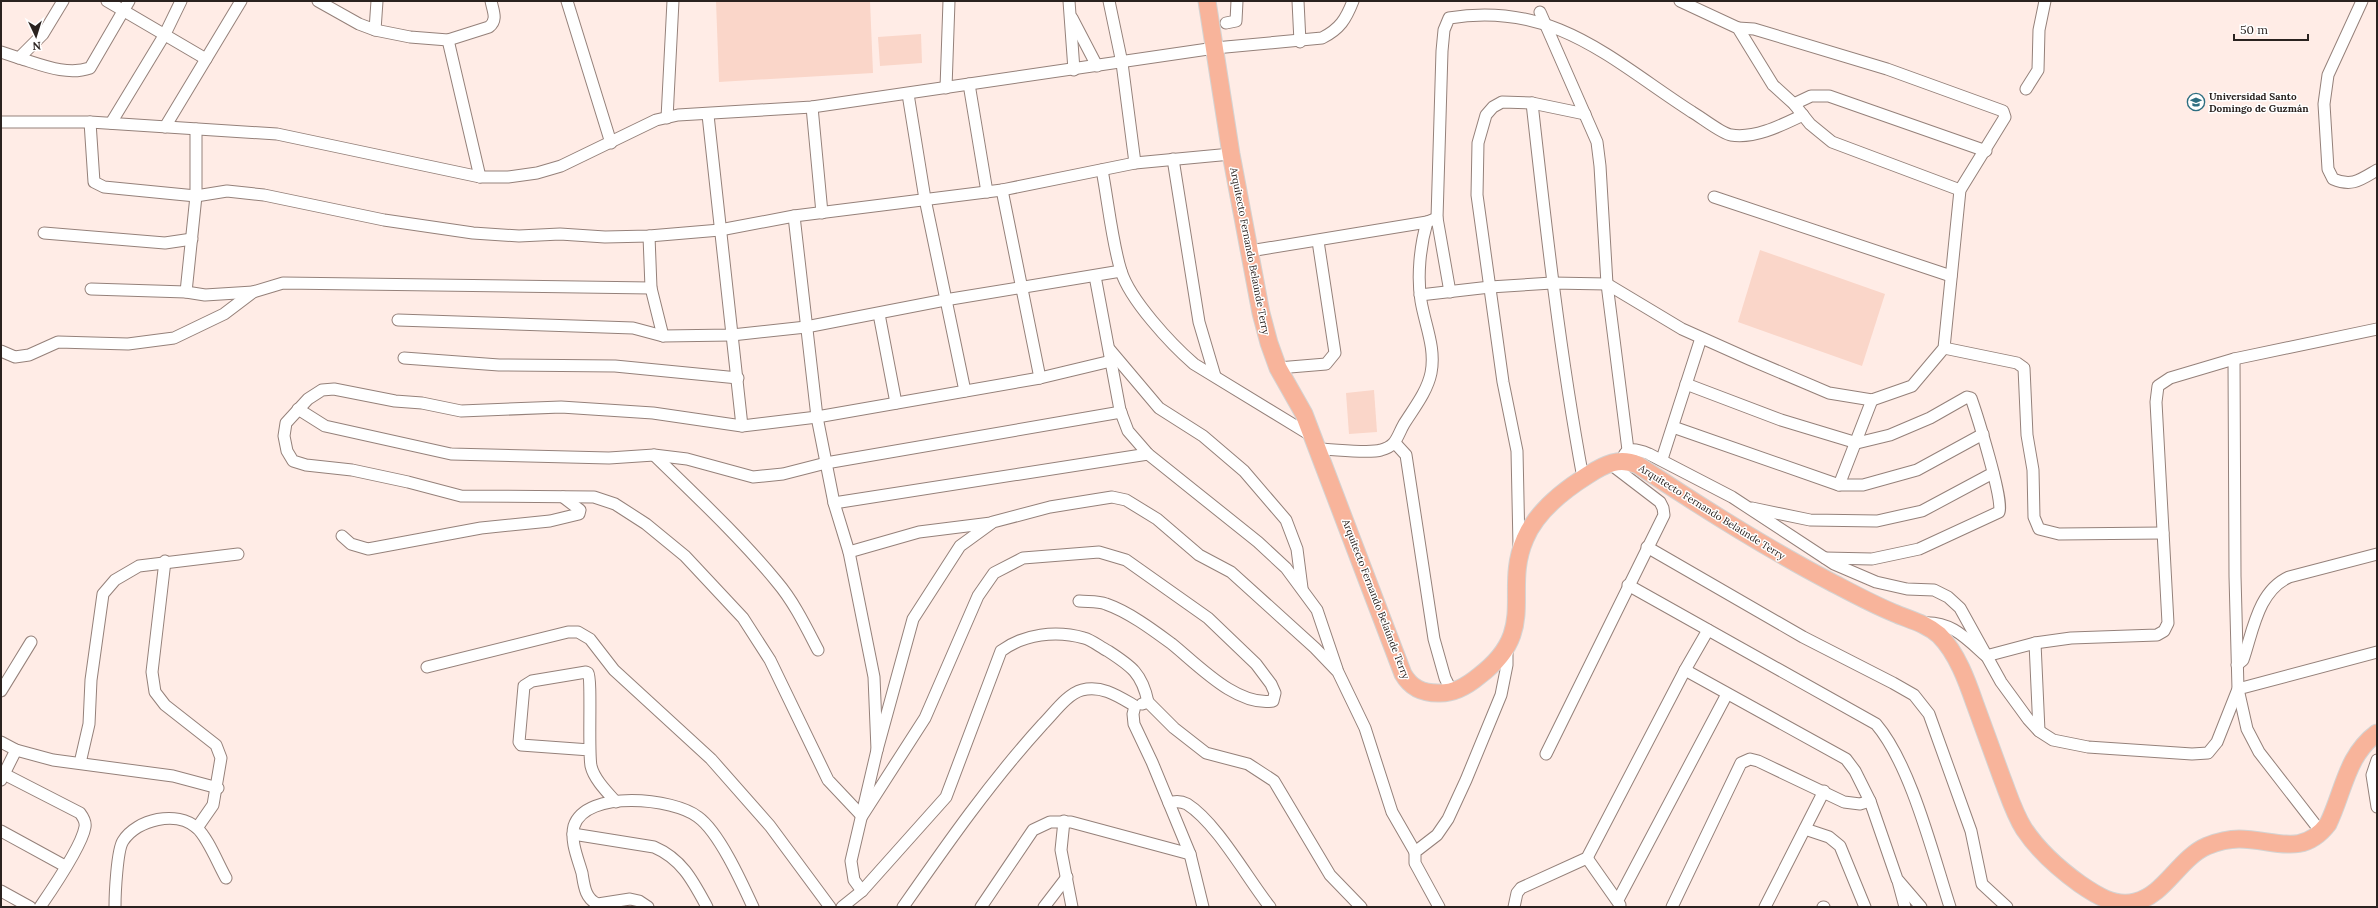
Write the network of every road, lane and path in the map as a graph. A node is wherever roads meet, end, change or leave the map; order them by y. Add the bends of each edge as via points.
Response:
1 (63, 1) edge
2 (107, 1) edge
3 (180, 1) edge
4 (241, 1) edge
5 (318, 1) edge
6 (377, 1) edge
7 (491, 1) edge
8 (568, 1) edge
9 (673, 1) edge
10 (949, 1) edge
11 (1070, 1) edge
12 (1109, 1) edge
13 (1207, 1) edge
14 (1237, 1) edge
15 (1298, 1) edge
16 (1353, 1) edge
17 (1680, 1) edge
18 (2045, 1) edge
19 (2362, 1) edge
20 (126, 6) edge
21 (1540, 12) junction
22 (1070, 14) junction
23 (1226, 23) dead end
24 (1738, 28) junction
25 (375, 30) junction
26 (164, 34) junction
27 (448, 40) junction
28 (1300, 42) junction
29 (1215, 48) junction
30 (1, 52) edge
31 (19, 58) junction
32 (206, 59) junction
33 (1122, 63) junction
34 (1097, 66) junction
35 (1074, 70) junction
36 (969, 84) junction
37 (946, 88) junction
38 (2026, 89) dead end
39 (908, 94) junction
40 (1532, 104) junction
41 (1794, 104) junction
42 (812, 107) junction
43 (1585, 114) junction
44 (708, 115) junction
45 (1803, 115) junction
46 (667, 118) junction
47 (1, 122) edge
48 (90, 122) junction
49 (111, 123) junction
50 (165, 127) junction
51 (196, 129) junction
52 (612, 143) junction
53 (1986, 151) junction
54 (1231, 154) junction
55 (1173, 159) junction
56 (1135, 163) junction
57 (1102, 170) junction
58 (2377, 170) edge
59 (480, 177) junction
60 (1002, 190) junction
61 (1960, 190) junction
62 (986, 192) junction
63 (196, 196) junction
64 (925, 198) junction
65 (1714, 198) dead end
66 (822, 213) junction
67 (794, 216) junction
68 (1432, 220) junction
69 (720, 230) junction
70 (44, 233) dead end
71 (649, 236) junction
72 (192, 239) junction
73 (1318, 241) junction
74 (1250, 251) junction
75 (1121, 272) junction
76 (1095, 276) junction
77 (1951, 276) junction
78 (1552, 283) junction
79 (1607, 284) junction
80 (1022, 287) junction
81 (1490, 287) junction
82 (651, 288) junction
83 (91, 289) dead end
84 (186, 292) junction
85 (253, 292) junction
86 (1450, 292) junction
87 (1420, 295) junction
88 (946, 300) junction
89 (879, 314) junction
90 (398, 320) dead end
91 (806, 327) junction
92 (2377, 329) edge
93 (732, 335) junction
94 (663, 336) junction
95 (1701, 338) junction
96 (1944, 348) junction
97 (1109, 350) junction
98 (1, 351) edge
99 (404, 358) dead end
100 (2234, 359) junction
101 (1111, 361) junction
102 (1278, 368) junction
103 (1215, 376) junction
104 (738, 378) junction
105 (1040, 378) junction
106 (1686, 384) junction
107 (965, 391) junction
108 (1872, 400) junction
109 (896, 403) junction
110 (298, 409) junction
111 (1121, 412) junction
112 (817, 417) junction
113 (742, 426) junction
114 (1672, 427) junction
115 (1983, 434) junction
116 (1315, 443) junction
117 (1395, 443) junction
118 (1857, 443) junction
119 (1148, 454) junction
120 (654, 455) junction
121 (1620, 458) junction
122 (1662, 459) junction
123 (826, 463) junction
124 (1993, 473) junction
125 (1583, 478) junction
126 (1839, 485) junction
127 (563, 497) junction
128 (834, 503) junction
129 (1746, 507) junction
130 (993, 522) junction
131 (2163, 533) junction
132 (342, 536) dead end
133 (1647, 547) junction
134 (849, 552) junction
135 (238, 554) dead end
136 (2377, 554) edge
137 (1520, 558) junction
138 (1825, 558) junction
139 (165, 561) junction
140 (1628, 585) junction
141 (1302, 589) junction
142 (1079, 601) dead end
143 (1921, 623) junction
144 (1708, 630) junction
145 (30, 642) dead end
146 (2035, 643) junction
147 (1507, 647) junction
148 (818, 650) dead end
149 (2377, 652) edge
150 (1986, 656) junction
151 (2237, 665) junction
152 (427, 667) dead end
153 (1685, 670) junction
154 (1338, 672) junction
155 (2238, 689) junction
156 (1, 691) edge
157 (1452, 692) junction
158 (1727, 694) junction
159 (1148, 702) junction
160 (1135, 706) junction
161 (2039, 730) junction
162 (2377, 733) edge
163 (1, 742) edge
164 (16, 750) junction
165 (590, 750) junction
166 (877, 750) junction
167 (1546, 754) dead end
168 (2377, 760) edge
169 (80, 763) junction
170 (2, 777) edge
171 (218, 788) junction
172 (1824, 791) junction
173 (1870, 801) junction
174 (616, 802) junction
175 (1169, 803) junction
176 (2377, 807) edge
177 (862, 816) junction
178 (1064, 822) junction
179 (197, 828) junction
180 (1805, 829) junction
181 (1, 831) edge
182 (2321, 832) junction
183 (573, 834) junction
184 (1415, 852) junction
185 (1190, 854) junction
186 (1587, 858) junction
187 (65, 866) junction
188 (1067, 877) junction
189 (226, 878) dead end
190 (1897, 879) junction
191 (1, 891) edge
192 (862, 891) junction
193 (1619, 904) edge
194 (30, 907) edge
195 (40, 907) edge
196 (115, 907) edge
197 (648, 907) edge
198 (707, 907) edge
199 (753, 907) edge
200 (830, 907) edge
201 (842, 907) edge
202 (903, 907) edge
203 (980, 907) edge
204 (1044, 907) edge
205 (1072, 907) edge
206 (1202, 907) edge
207 (1270, 907) edge
208 (1361, 907) edge
209 (1439, 907) edge
210 (1514, 907) edge
211 (1672, 907) edge
212 (1765, 907) edge
213 (1865, 907) edge
214 (1905, 907) edge
215 (1921, 907) edge
216 (1950, 907) edge
217 (2007, 907) edge

1 - 31 street via 43,34
2 - 20 street
3 - 26 street
4 - 32 street
5 - 25 street
6 - 25 street
7 - 27 street via 494,23 489,27
8 - 52 street
9 - 46 street
10 - 37 street
11 - 22 street
12 - 33 street
13 - 29 main road, Arquitecto Fernando Belaúnde Terry
14 - 23 street via 1236,21
15 - 28 street
16 - 28 street via 1345,21 1335,31 1322,38
17 - 24 street
18 - 38 street via 2040,30 2038,70
19 - 58 street via 2328,75 2324,104 2328,169 2333,179 2351,183
20 - 26 street
20 - 31 street via 90,68 79,72 62,70
21 - 43 street
21 - 45 street via 1604,44 1674,100 1730,136 1749,135 1780,126
21 - 68 street via 1484,8 1466,11 1449,18 1444,30 1442,51
22 - 34 street
22 - 35 street
24 - 41 street via 1773,85
24 - 53 street via 1754,29 1887,69 2004,111 2005,117
25 - 27 street
26 - 32 street
26 - 49 street
27 - 59 street
28 - 29 street
29 - 33 street
29 - 54 main road, Arquitecto Fernando Belaúnde Terry
30 - 31 street
32 - 50 street
33 - 34 street
33 - 56 street
34 - 35 street
35 - 36 street
36 - 37 street
36 - 62 street
37 - 39 street
39 - 42 street
39 - 64 street
40 - 43 street
40 - 78 street
40 - 81 street via 1502,102 1493,107 1486,115 1478,143 1477,195
41 - 45 street
41 - 53 street via 1811,96 1829,96
42 - 44 street
42 - 66 street
43 - 79 street via 1597,142
44 - 46 street
44 - 69 street
45 - 61 street via 1832,142
46 - 52 street via 656,120
47 - 48 street
48 - 49 street
48 - 63 street via 94,182 104,187
49 - 50 street
50 - 51 street
51 - 59 street via 277,134
51 - 63 street
52 - 59 street via 561,166 537,173
53 - 61 street
54 - 55 street
54 - 74 main road, Arquitecto Fernando Belaúnde Terry
55 - 56 street
55 - 103 street via 1199,322
56 - 57 street
57 - 60 street
57 - 75 street
60 - 62 street
60 - 80 street
61 - 77 street
62 - 64 street
63 - 71 street via 227,191 264,195 384,220 473,233 519,236
63 - 72 street
64 - 66 street
64 - 88 street
65 - 77 street
66 - 67 street
67 - 69 street
67 - 91 street
68 - 73 street
68 - 86 street
68 - 87 street via 1424,234
69 - 71 street
69 - 93 street
70 - 72 street via 165,243
71 - 82 street
72 - 84 street
73 - 74 street
73 - 102 street via 1335,353 1326,364
74 - 102 main road, Arquitecto Fernando Belaúnde Terry via 1261,313
75 - 76 street
75 - 103 street via 1130,290 1177,350
76 - 80 street
76 - 97 street
77 - 96 street
78 - 79 street
78 - 81 street
78 - 125 street via 1566,384
79 - 95 street
79 - 121 street
80 - 88 street
80 - 105 street
81 - 86 street
81 - 137 street via 1517,451
82 - 85 street via 283,283
82 - 94 street
83 - 84 street
84 - 85 street via 205,295
85 - 98 street via 224,314 174,338 128,344 58,342 29,355 15,356
86 - 87 street
87 - 117 street via 1431,348 1431,374 1426,389
88 - 89 street
88 - 107 street
89 - 91 street
89 - 109 street
90 - 94 street via 633,328
91 - 93 street
91 - 112 street
92 - 100 street
93 - 94 street
93 - 104 street
95 - 106 street
95 - 108 street via 1829,393
96 - 108 street via 1912,386
96 - 131 street via 2017,363 2024,368 2027,435 2033,470 2034,517 2038,529 2059,534
97 - 101 street
97 - 141 street via 1160,408 1204,436 1244,471 1286,520 1297,550
99 - 104 street via 499,366 614,366
100 - 131 street via 2170,378 2158,386 2156,402
100 - 151 street via 2234,576
101 - 105 street
101 - 111 street
102 - 116 main road, Arquitecto Fernando Belaúnde Terry via 1304,414
103 - 116 street
104 - 113 street
105 - 107 street
106 - 114 street
106 - 118 street via 1781,420
107 - 109 street
108 - 118 street
109 - 112 street
110 - 113 street via 322,390 334,389 461,411 561,407 653,413
110 - 120 street via 325,426 451,454 608,458
110 - 127 street via 286,422 284,436 287,451 293,460 306,465 352,470 461,496
111 - 119 street via 1128,431
111 - 123 street
112 - 113 street
112 - 123 street
114 - 122 street
114 - 126 street
115 - 118 street via 1971,398 1967,397 1930,418 1890,435
115 - 124 street
115 - 126 street via 1917,470 1862,485
116 - 117 street via 1373,452
116 - 157 main road, Arquitecto Fernando Belaúnde Terry via 1403,674 1412,686 1419,690
117 - 157 street via 1406,455 1432,632 1440,665
118 - 126 street
119 - 128 street
119 - 141 street via 1258,542 1286,568
120 - 123 street via 687,459 753,477 783,474
120 - 148 street via 709,508 778,582 803,620
121 - 122 street via 1642,451
121 - 125 main road, Arquitecto Fernando Belaúnde Terry
121 - 133 street via 1643,488 1663,508 1664,515
121 - 143 main road, Arquitecto Fernando Belaúnde Terry via 1638,465 1758,542 1806,569 1887,610
122 - 129 street
123 - 128 street
124 - 129 street via 1922,511 1877,521 1810,520
124 - 138 street via 1999,512 1919,549 1872,559
125 - 137 main road, Arquitecto Fernando Belaúnde Terry via 1538,518 1524,540
127 - 132 street via 580,510 579,514 550,521 481,528 368,549 351,544
127 - 177 street via 594,496 615,504 646,524 685,556 737,612 770,660 828,780
128 - 134 street
129 - 138 street
130 - 134 street via 920,532
130 - 154 street via 1097,498 1112,497 1126,500 1157,519 1199,555 1231,572
130 - 166 street via 960,546 913,619
131 - 146 street via 2168,622 2164,631 2156,635 2071,638
133 - 140 street
133 - 217 street via 1803,637 1894,682 1914,695 1929,714 1970,831 1982,884
134 - 166 street via 874,677
135 - 139 street
136 - 151 street via 2289,577 2277,584 2262,604 2243,660
137 - 147 main road, Arquitecto Fernando Belaúnde Terry via 1517,620
138 - 150 street via 1876,582 1907,589 1934,590 1948,597 1960,608
139 - 169 street via 139,566 115,580 103,594 91,680 89,724
139 - 171 street via 152,672 155,692 165,705 216,745 221,758
140 - 144 street
140 - 167 street
141 - 154 street via 1317,610
142 - 177 street via 1105,604 1124,612 1172,644 1200,669 1234,692 1262,703 1273,701 1275,693 1271,684 1256,664 1208,618 1126,560 1099,552 1023,558 994,573 978,596 925,718
143 - 150 street via 1934,621 1946,624 1968,639
143 - 182 main road, Arquitecto Fernando Belaúnde Terry via 1938,635 1953,654 1969,687 2013,810 2025,830 2054,862 2093,893 2116,902 2138,901 2150,895 2190,856 2215,843 2240,839 2296,844 2309,841
144 - 153 street
144 - 216 street via 1876,724 1889,739 1916,804
145 - 156 street
146 - 150 street
146 - 161 street
147 - 157 main road, Arquitecto Fernando Belaúnde Terry via 1486,671
147 - 184 street via 1507,665 1501,695 1466,780 1448,819 1437,835
149 - 155 street
150 - 161 street via 2001,682
151 - 155 street
152 - 200 street via 568,632 578,632 587,636 614,670 711,759 770,826
153 - 158 street
153 - 186 street
154 - 184 street via 1365,728 1392,812
155 - 161 street via 2217,742 2208,753 2088,747 2053,740
155 - 182 street via 2247,729 2259,752
158 - 173 street via 1846,759
158 - 193 street
159 - 160 street
159 - 192 street via 1140,677 1130,665 1085,638 1062,634 1015,641 1001,651 946,797
159 - 208 street via 1174,728 1206,753 1248,764 1274,781 1330,875
160 - 175 street via 1134,724
160 - 202 street via 1111,692 1095,688 1080,690 1063,702 985,790
162 - 182 main road, Arquitecto Fernando Belaúnde Terry via 2365,742 2356,754 2332,815
163 - 164 street
164 - 169 street via 53,760
164 - 170 street
165 - 165 street via 588,673 532,681 524,686 519,742 521,745
165 - 174 street via 591,767
166 - 177 street
168 - 176 street via 2372,775
169 - 171 street via 174,776
170 - 187 street via 80,813 83,817 84,832
171 - 179 street via 213,805
172 - 173 street via 1844,802 1860,804
172 - 180 street
172 - 211 street via 1758,761 1750,759 1741,763
173 - 190 street
174 - 183 street via 594,806 584,812 577,820
174 - 199 street via 653,802 683,808 699,817 711,830 742,882
175 - 185 street
175 - 207 street via 1184,803 1201,817
177 - 192 street via 851,861 854,880
178 - 185 street
178 - 188 street via 1061,850
178 - 203 street via 1050,822 1033,830
179 - 189 street
179 - 196 street via 184,820 166,818 145,823 123,841
180 - 212 street
180 - 213 street via 1829,837 1840,846
181 - 187 street
183 - 197 street via 586,892 592,901 601,904 630,899
183 - 198 street via 654,847 662,851 684,868
184 - 209 street via 1415,863
185 - 206 street
186 - 193 street
186 - 210 street via 1521,888 1517,893
187 - 195 street
188 - 204 street
188 - 205 street
190 - 214 street
190 - 215 street
191 - 194 street
192 - 201 street

